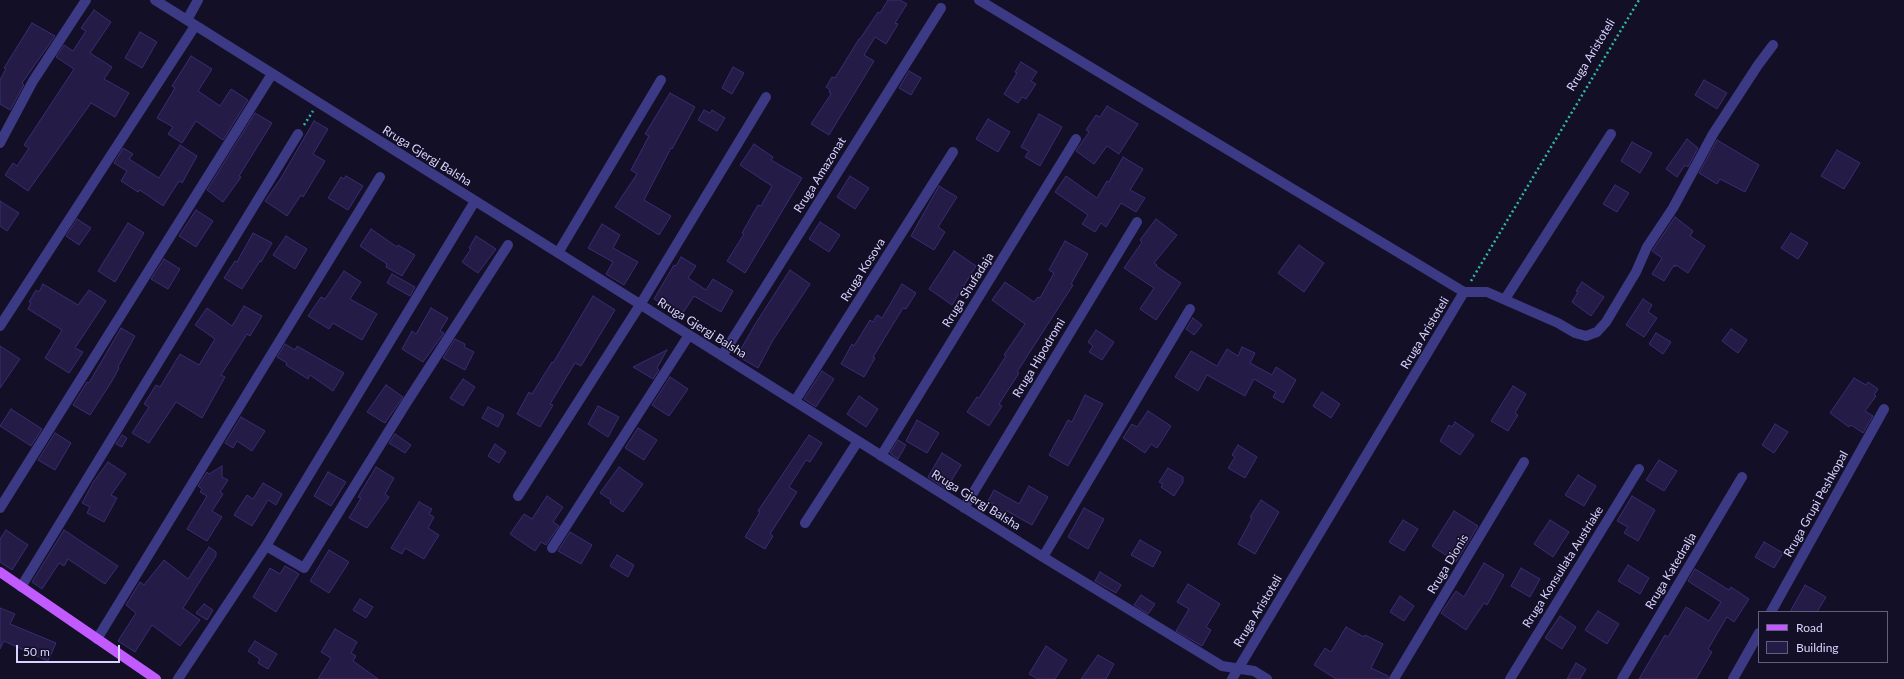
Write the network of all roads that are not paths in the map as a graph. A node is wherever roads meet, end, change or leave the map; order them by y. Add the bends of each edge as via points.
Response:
1 (86, 0) edge
2 (155, 0) edge
3 (198, 0) edge
4 (979, 0) edge
5 (940, 8) dead end
6 (191, 23) junction
7 (1773, 45) dead end
8 (272, 74) junction
9 (661, 80) dead end
10 (766, 97) dead end
11 (298, 134) road end
12 (1612, 134) dead end
13 (1076, 139) dead end
14 (0, 143) edge
15 (953, 152) dead end
16 (380, 177) dead end
17 (475, 202) junction
18 (1137, 222) dead end
19 (508, 245) dead end
20 (558, 253) junction
21 (1464, 292) junction
22 (1505, 299) junction
23 (640, 305) junction
24 (1190, 309) dead end
25 (0, 326) edge
26 (689, 335) junction
27 (722, 356) junction
28 (795, 402) junction
29 (1884, 409) dead end
30 (858, 441) junction
31 (881, 456) junction
32 (1524, 462) dead end
33 (1639, 469) dead end
34 (1742, 477) dead end
35 (518, 496) dead end
36 (0, 508) edge
37 (964, 508) junction
38 (805, 523) dead end
39 (266, 546) junction
40 (552, 548) dead end
41 (1042, 557) junction
42 (0, 572) edge
43 (21, 587) junction
44 (1772, 611) edge
45 (1758, 635) edge
46 (97, 639) junction
47 (1238, 669) junction
48 (156, 679) edge
49 (178, 679) edge
50 (1232, 679) edge
51 (1267, 679) edge
52 (1394, 679) edge
53 (1510, 679) edge
54 (1622, 679) edge
55 (1733, 679) edge

1 - 14 street via 33,82
2 - 6 street, Rruga Gjergj Balsha
3 - 6 street
4 - 21 street
5 - 27 street, Rruga Amazonat
6 - 8 street, Rruga Gjergj Balsha
6 - 25 street
7 - 22 street via 1713,134 1673,208 1647,246 1636,272 1606,322 1597,332 1586,336 1575,333
8 - 17 street, Rruga Gjergj Balsha
8 - 36 street
9 - 20 street
10 - 23 street
11 - 43 street
12 - 22 street
13 - 31 street, Rruga Shufadaja
15 - 28 street, Rruga Kosova
16 - 46 street
17 - 20 street, Rruga Gjergj Balsha
17 - 39 street
18 - 37 street, Rruga Hipodromi
19 - 39 street via 304,568
20 - 23 street, Rruga Gjergj Balsha
21 - 22 street via 1487,292
21 - 47 street, Rruga Aristoteli
23 - 26 street, Rruga Gjergj Balsha
23 - 35 street
24 - 41 street
26 - 27 street, Rruga Gjergj Balsha
26 - 40 street
27 - 28 street, Rruga Gjergj Balsha
28 - 30 street, Rruga Gjergj Balsha
29 - 44 street, Rruga Grupi Peshkopal
30 - 31 street, Rruga Gjergj Balsha
30 - 38 street
31 - 37 street, Rruga Gjergj Balsha
32 - 52 street, Rruga Dionis
33 - 53 street, Rruga Konsullata Austriake
34 - 54 street, Rruga Katedralja
37 - 41 street, Rruga Gjergj Balsha
39 - 49 street
41 - 47 street, Rruga Gjergj Balsha via 1222,666
42 - 43 main road
43 - 46 main road
45 - 55 street
46 - 48 main road
47 - 50 street, Rruga Aristoteli
47 - 51 street, Rruga Gjergj Balsha via 1254,671

